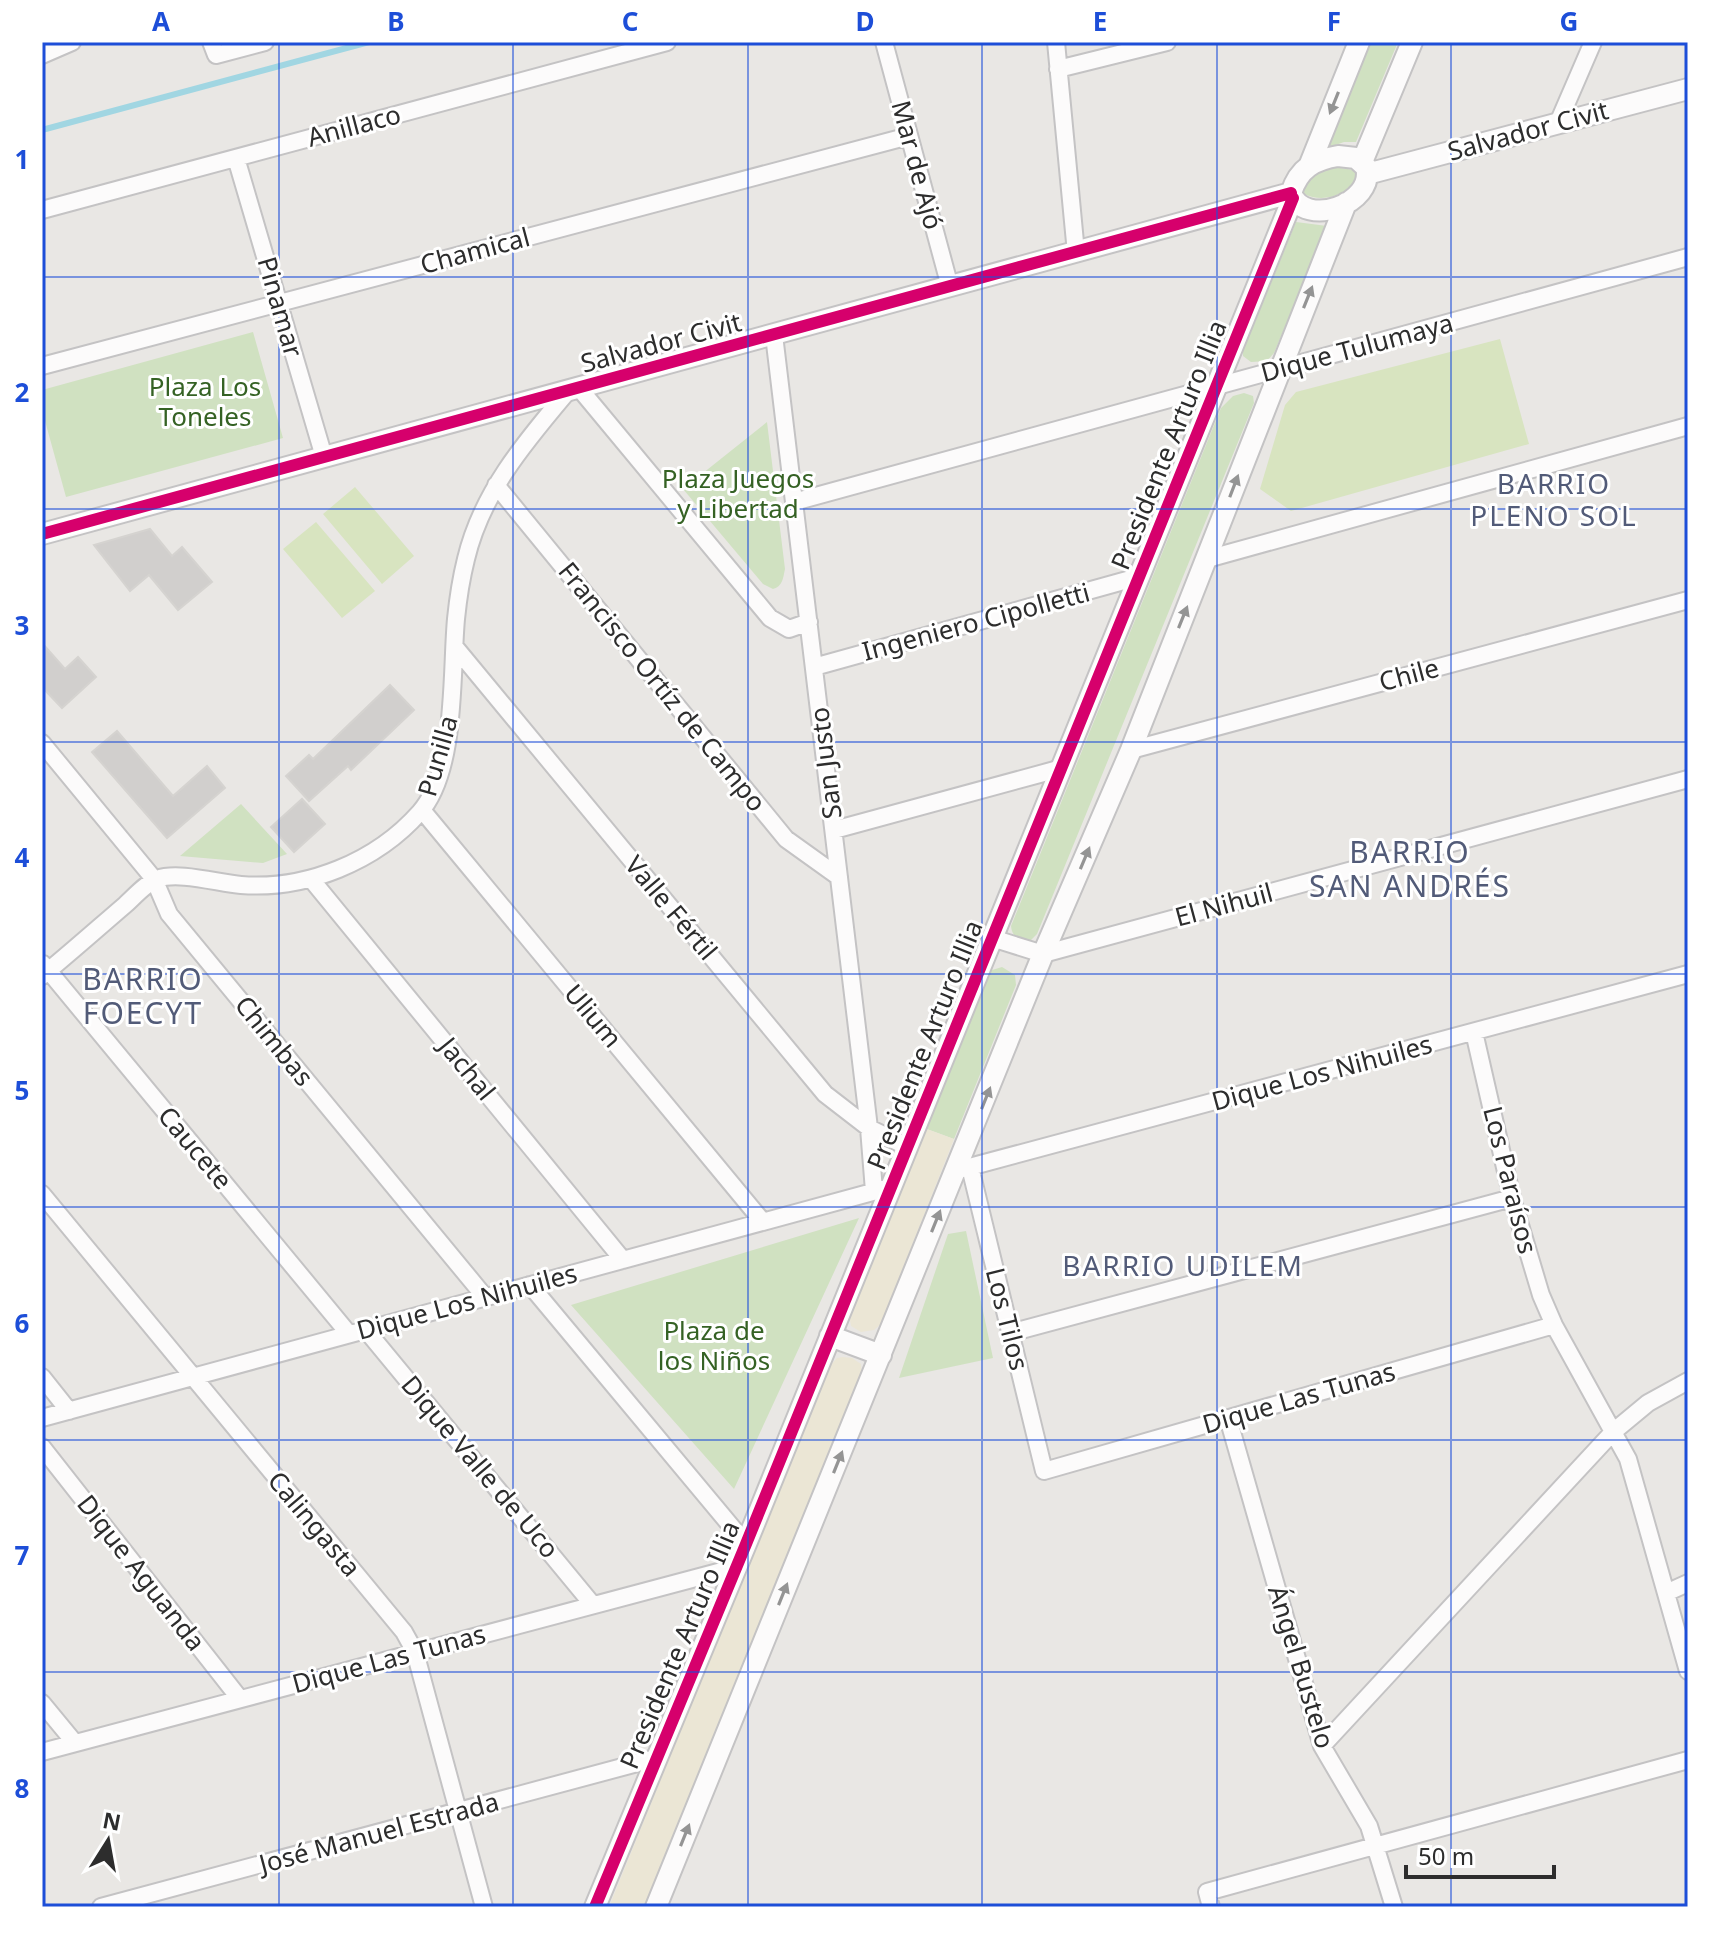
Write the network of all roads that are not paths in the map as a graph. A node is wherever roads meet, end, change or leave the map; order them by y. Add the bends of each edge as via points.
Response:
1 (72, 42) edge
2 (265, 42) edge
3 (667, 42) edge
4 (884, 42) edge
5 (1056, 42) edge
6 (1167, 42) edge
7 (1359, 42) edge
8 (1412, 42) edge
9 (1593, 42) edge
10 (214, 48) edge
11 (43, 52) edge
12 (1058, 69) junction
13 (1688, 89) edge
14 (1558, 123) junction
15 (909, 136) junction
16 (236, 158) junction
17 (1310, 164) junction
18 (1365, 168) junction
19 (1292, 196) junction
20 (1346, 203) junction
21 (42, 210) edge
22 (1076, 253) junction
23 (1688, 257) edge
24 (950, 287) junction
25 (279, 303) junction
26 (774, 335) junction
27 (42, 366) edge
28 (1279, 369) junction
29 (1216, 386) junction
30 (574, 390) junction
31 (1688, 426) edge
32 (324, 457) junction
33 (496, 485) junction
34 (794, 502) junction
35 (42, 534) edge
36 (1207, 559) junction
37 (1138, 577) junction
38 (1688, 600) edge
39 (809, 622) junction
40 (455, 647) junction
41 (814, 667) junction
42 (42, 743) edge
43 (1131, 750) junction
44 (1062, 768) junction
45 (1688, 779) edge
46 (422, 810) junction
47 (834, 830) junction
48 (839, 877) junction
49 (154, 879) junction
50 (311, 879) junction
51 (992, 938) junction
52 (1043, 954) junction
53 (44, 970) edge
54 (1688, 974) edge
55 (1474, 1032) junction
56 (869, 1128) junction
57 (908, 1147) junction
58 (963, 1168) junction
59 (883, 1189) junction
60 (42, 1194) edge
61 (1512, 1198) junction
62 (763, 1222) junction
63 (623, 1260) junction
64 (530, 1285) junction
65 (485, 1297) junction
66 (1554, 1325) junction
67 (366, 1330) junction
68 (1010, 1333) junction
69 (349, 1334) junction
70 (830, 1336) junction
71 (881, 1355) junction
72 (42, 1377) edge
73 (193, 1377) junction
74 (1688, 1381) edge
75 (69, 1411) junction
76 (42, 1418) edge
77 (1228, 1418) junction
78 (1613, 1432) junction
79 (42, 1447) edge
80 (1044, 1471) joint
81 (746, 1544) junction
82 (737, 1567) junction
83 (1688, 1583) edge
84 (1666, 1593) junction
85 (593, 1605) junction
86 (415, 1652) junction
87 (1688, 1671) edge
88 (240, 1699) junction
89 (42, 1703) edge
90 (75, 1743) junction
91 (1322, 1746) junction
92 (42, 1752) edge
93 (656, 1758) junction
94 (1688, 1760) edge
95 (458, 1812) junction
96 (1376, 1846) junction
97 (1209, 1899) edge
98 (101, 1907) edge
99 (484, 1907) edge
100 (595, 1907) edge
101 (656, 1907) edge
102 (1394, 1907) edge

1 - 11 street
2 - 10 street
3 - 16 street, Anillaco
4 - 15 street, Mar de Ajó
5 - 12 street
6 - 12 street
7 -> 17 street
8 - 18 street
9 - 14 street
12 - 22 street
13 - 14 street, Salvador Civit
14 - 18 street, Salvador Civit
15 - 24 street, Mar de Ajó
15 - 25 street, Chamical
16 - 21 street, Anillaco
16 - 25 street, Pinamar
17 - 18 street via 1338,156 1356,158
17 - 19 street via 1298,175
18 - 20 street via 1361,190
19 - 20 street via 1310,209
19 - 22 street, Salvador Civit
19 - 29 street, Presidente Arturo Illia
28 -> 20 street
22 - 24 street, Salvador Civit
23 - 28 street, Dique Tulumaya
24 - 26 street, Salvador Civit
25 - 27 street, Chamical
25 - 32 street, Pinamar
26 - 30 street, Salvador Civit
26 - 34 street, San Justo
28 - 29 street, Dique Tulumaya
36 -> 28 street
29 - 34 street, Dique Tulumaya
29 - 37 street, Presidente Arturo Illia
30 - 32 street, Salvador Civit
30 - 33 street, Punilla via 516,454
30 - 39 street via 770,618 789,629
31 - 36 street
32 - 35 street, Salvador Civit
33 - 40 street, Punilla via 467,556
33 - 48 street, Francisco Ortíz de Campo via 786,839
34 - 39 street, San Justo
43 -> 36 street
37 - 41 street, Ingeniero Cipolletti
37 - 44 street, Presidente Arturo Illia
38 - 43 street, Chile
39 - 41 street, San Justo
40 - 46 street, Punilla via 447,740
40 - 56 street, Valle Fértil via 825,1094
41 - 47 street, San Justo
42 - 49 street, Chimbas
52 -> 43 street
44 - 47 street
44 - 51 street, Presidente Arturo Illia
45 - 52 street, El Nihuil
46 - 50 street, Punilla via 369,853
46 - 62 street, Ulium
47 - 48 street, San Justo
48 - 56 street, San Justo
49 - 50 street, Punilla via 274,886
49 - 53 street
49 - 65 street, Chimbas via 169,914
50 - 63 street, Jachal
51 - 52 street
51 - 57 street, Presidente Arturo Illia
58 -> 52 street
53 - 69 street, Caucete
54 - 55 street, Dique Los Nihuiles
55 - 58 street, Dique Los Nihuiles
55 - 61 street, Los Paraísos
56 - 57 street, Valle Fértil
56 - 59 street, San Justo
57 - 59 street, Presidente Arturo Illia
58 - 68 street, Los Tilos
71 -> 58 street
59 - 62 street, Dique Los Nihuiles
59 - 70 street, Presidente Arturo Illia
60 - 73 street, Calingasta
61 - 66 street, Los Paraísos
61 - 68 street
62 - 63 street, Dique Los Nihuiles
63 - 64 street, Dique Los Nihuiles
64 - 65 street, Dique Los Nihuiles
64 - 81 street
65 - 67 street, Dique Los Nihuiles
66 - 77 street, Dique Las Tunas
66 - 78 street, Los Paraísos
67 - 69 street, Dique Los Nihuiles
67 - 85 street, Dique Valle de Uco
68 - 80 street, Los Tilos
69 - 73 street, Dique Los Nihuiles
70 - 71 street
70 - 81 street, Presidente Arturo Illia
101 -> 71 street
72 - 75 street
73 - 75 street, Dique Los Nihuiles
73 - 86 street, Calingasta via 404,1632
74 - 78 street via 1648,1403
75 - 76 street, Dique Los Nihuiles
77 - 80 street, Dique Las Tunas
77 - 91 street, Ángel Bustelo
78 - 84 street, Los Paraísos via 1628,1459
78 - 91 street
79 - 88 street, Dique Aguanda
81 - 82 street, Presidente Arturo Illia
82 - 85 street, Dique Las Tunas
82 - 93 street, Presidente Arturo Illia
83 - 84 street
84 - 87 street, Los Paraísos
85 - 86 street, Dique Las Tunas
86 - 88 street, Dique Las Tunas
86 - 95 street, Calingasta
88 - 90 street, Dique Las Tunas
89 - 90 street
90 - 92 street, Dique Las Tunas
91 - 96 street, Ángel Bustelo
93 - 95 street, José Manuel Estrada
93 - 100 street, Presidente Arturo Illia
94 - 96 street
95 - 98 street, José Manuel Estrada
95 - 99 street, Calingasta
96 - 97 street
96 - 102 street, Ángel Bustelo

